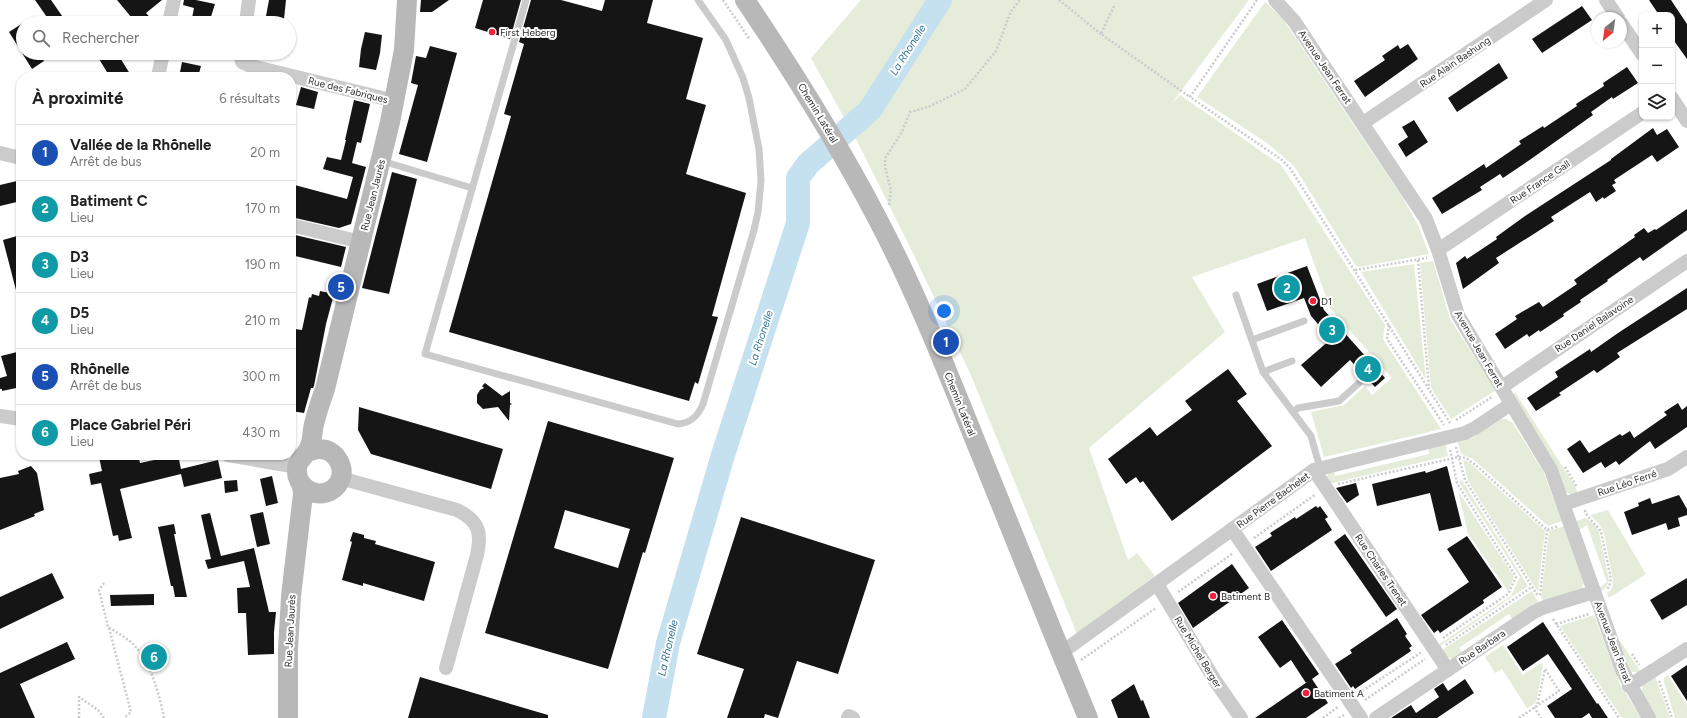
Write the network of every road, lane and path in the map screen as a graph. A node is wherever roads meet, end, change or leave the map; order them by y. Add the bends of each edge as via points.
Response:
1 (174, 0) edge
2 (249, 0) edge
3 (407, 0) edge
4 (526, 0) edge
5 (698, 0) edge
6 (723, 0) edge
7 (745, 0) edge
8 (1020, 0) edge
9 (1059, 0) edge
10 (1257, 0) edge
11 (1275, 0) edge
12 (1546, 0) edge
13 (1606, 0) edge
14 (1114, 6) dead end
15 (1614, 12) edge
16 (171, 16) edge
17 (247, 16) edge
18 (1627, 32) edge
19 (1101, 34) junction
20 (752, 43) dead end
21 (1639, 50) edge
22 (162, 60) edge
23 (242, 60) edge
24 (159, 72) edge
25 (276, 72) edge
26 (296, 77) edge
27 (1190, 97) junction
28 (395, 101) junction
29 (1675, 103) edge
30 (1639, 115) edge
31 (1687, 121) edge
32 (1363, 123) junction
33 (0, 153) edge
34 (16, 157) edge
35 (381, 161) junction
36 (472, 188) junction
37 (886, 210) dead end
38 (296, 226) edge
39 (361, 242) junction
40 (1438, 250) junction
41 (1418, 260) junction
42 (1687, 261) edge
43 (1354, 270) junction
44 (1236, 295) dead end
45 (1304, 321) dead end
46 (1389, 324) junction
47 (1252, 340) junction
48 (1292, 361) dead end
49 (1263, 372) junction
50 (1359, 383) dead end
51 (1429, 388) junction
52 (325, 389) junction
53 (1502, 389) junction
54 (1511, 404) junction
55 (1293, 412) junction
56 (0, 416) edge
57 (16, 419) edge
58 (1451, 432) junction
59 (330, 452) junction
60 (1458, 457) junction
61 (1687, 457) edge
62 (1451, 458) junction
63 (256, 460) edge
64 (302, 468) junction
65 (1317, 469) junction
66 (340, 478) junction
67 (1325, 487) junction
68 (324, 493) junction
69 (1564, 504) junction
70 (1586, 515) dead end
71 (1570, 522) junction
72 (1232, 529) junction
73 (1547, 530) junction
74 (298, 544) junction
75 (1243, 546) junction
76 (104, 583) dead end
77 (1158, 584) junction
78 (1594, 592) junction
79 (1167, 600) junction
80 (1545, 607) junction
81 (1601, 610) junction
82 (1556, 624) junction
83 (108, 627) junction
84 (1432, 645) junction
85 (1687, 649) edge
86 (1061, 653) junction
87 (1081, 660) dead end
88 (446, 668) dead end
89 (1448, 670) junction
90 (1655, 670) junction
91 (1629, 686) junction
92 (1349, 700) junction
93 (1535, 707) junction
94 (79, 718) edge
95 (104, 718) edge
96 (124, 718) edge
97 (164, 718) edge
98 (288, 718) edge
99 (848, 718) edge
100 (853, 718) edge
101 (1088, 718) edge
102 (1241, 718) edge
103 (1323, 718) edge
104 (1361, 718) edge
105 (1376, 718) edge
106 (1518, 718) edge
107 (1541, 718) edge
108 (1619, 718) edge
109 (1649, 718) edge
110 (1672, 718) edge

1 - 16 street
2 - 17 street
3 - 28 main road, Rue Jean Jaurès via 406,37
4 - 36 lane
5 - 36 lane via 726,40 743,78 759,149 761,181 754,230 703,404 695,418 687,423 672,423 424,354
6 - 20 path
7 - 86 main road, Chemin Latéral via 819,115 876,216 936,344
8 - 37 path via 1011,11 996,51 965,89 928,107 910,112 902,132 885,158 891,191
9 - 19 path
10 - 27 path
11 - 32 street, Avenue Jean Ferrat via 1294,21
12 - 32 street, Rue Alain Bashung
13 - 15 street
14 - 19 path
18 - 21 street
19 - 27 path
22 - 24 street
23 - 25 street, Rue des Fabriques via 251,66
26 - 28 street, Rue des Fabriques
27 - 43 path via 1286,163
28 - 35 main road, Rue Jean Jaurès
29 - 31 street
30 - 40 street, Rue France Gall
32 - 40 street, Avenue Jean Ferrat via 1423,213
33 - 34 street
35 - 36 lane
35 - 39 main road, Rue Jean Jaurès
38 - 39 street
39 - 52 main road, Rue Jean Jaurès
40 - 41 path via 1432,257
40 - 53 street, Avenue Jean Ferrat via 1458,315
41 - 43 path
41 - 51 path
42 - 53 street, Rue Daniel Balavoine
43 - 46 path
44 - 47 lane
45 - 47 lane
46 - 51 path
46 - 58 path via 1387,339 1441,421
47 - 49 lane
48 - 49 lane
49 - 55 lane
50 - 55 lane via 1339,401 1298,408
51 - 58 path
52 - 59 main road, Rue Jean Jaurès via 325,430
52 - 64 main road, Rue Jean Jaurès
53 - 54 street, Avenue Jean Ferrat
53 - 58 path
54 - 58 street, Rue Pierre Bachelet via 1475,428
54 - 69 street, Avenue Jean Ferrat via 1548,463
55 - 65 lane via 1311,436
56 - 57 street
58 - 60 path
58 - 62 path
58 - 65 street, Rue Pierre Bachelet
59 - 64 main road via 319,449
59 - 66 main road, Rue Jean Jaurès via 339,462 342,471
60 - 62 path
60 - 73 path via 1466,458 1478,467
60 - 73 path via 1465,480 1539,599
61 - 69 street, Rue Léo Ferré via 1668,469
62 - 67 path
62 - 84 path via 1457,483 1516,577 1508,594
63 - 64 street
64 - 68 main road via 312,492
64 - 74 main road, Rue Jean Jaurès via 303,494
65 - 67 street, Rue Charles Trenet
65 - 72 street, Rue Pierre Bachelet
66 - 68 main road, Rue Jean Jaurès via 334,488
66 - 88 street via 457,510 470,518 477,528 477,555
67 - 75 path
67 - 84 street, Rue Charles Trenet
68 - 74 main road, Rue Jean Jaurès via 310,515
69 - 71 street, Avenue Jean Ferrat
70 - 71 path
71 - 73 path
71 - 78 street, Avenue Jean Ferrat
72 - 75 street
72 - 77 street, Rue Pierre Bachelet
74 - 98 main road, Rue Jean Jaurès via 288,649
75 - 79 path
75 - 92 street
76 - 83 path via 99,590
77 - 79 street, Rue Michel Berger
77 - 86 street, Rue Pierre Bachelet
78 - 80 street, Rue Barbara
78 - 81 street, Avenue Jean Ferrat
79 - 87 path
79 - 102 street, Rue Michel Berger via 1216,682
80 - 82 path
80 - 89 street, Rue Barbara
81 - 82 path
81 - 91 street, Avenue Jean Ferrat
82 - 108 path
83 - 96 path via 131,712
83 - 97 path via 126,638 138,650 156,687
84 - 89 street, Rue Charles Trenet
84 - 92 path
85 - 90 street
86 - 101 main road, Chemin Latéral
89 - 105 street, Rue Barbara
90 - 91 street
90 - 110 path
91 - 109 street, Avenue Jean Ferrat
92 - 103 path
92 - 104 street
93 - 93 path via 1544,676 1545,669 1560,690
93 - 106 path
93 - 107 path
94 - 95 path via 79,697 98,710
99 - 100 street

